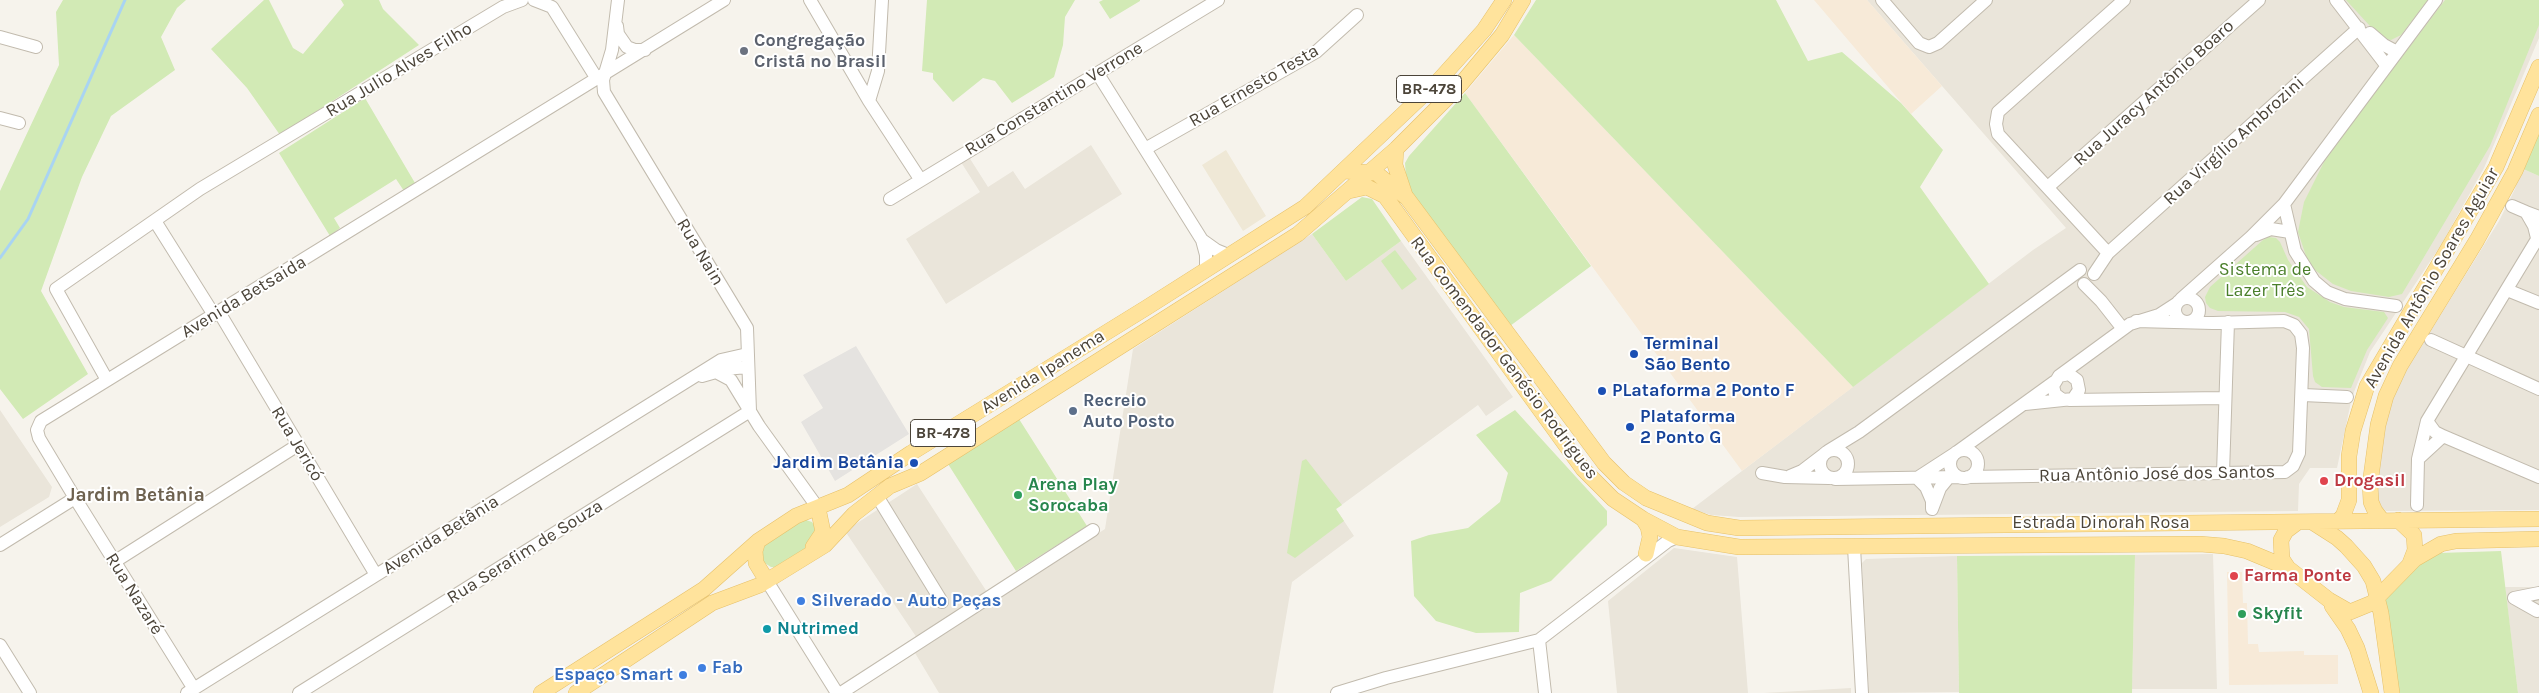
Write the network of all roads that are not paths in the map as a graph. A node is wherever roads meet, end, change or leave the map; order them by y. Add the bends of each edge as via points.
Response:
1 (522, 0) edge
2 (534, 0) edge
3 (618, 0) edge
4 (724, 0) edge
5 (810, 0) edge
6 (882, 0) edge
7 (1218, 0) edge
8 (1504, 0) edge
9 (1523, 0) edge
10 (1882, 0) edge
11 (1986, 0) edge
12 (2124, 0) edge
13 (2258, 0) edge
14 (2336, 0) edge
15 (2436, 0) edge
16 (500, 3) edge
17 (709, 4) edge
18 (1357, 15) dead end
19 (617, 23) junction
20 (2360, 28) junction
21 (0, 37) edge
22 (36, 46) dead end
23 (627, 47) junction
24 (646, 49) junction
25 (2397, 52) junction
26 (622, 63) junction
27 (2386, 65) junction
28 (2539, 67) edge
29 (1098, 74) junction
30 (600, 77) junction
31 (579, 90) junction
32 (869, 101) junction
33 (608, 102) junction
34 (2539, 115) edge
35 (0, 118) edge
36 (19, 122) dead end
37 (1145, 149) junction
38 (1396, 149) junction
39 (1344, 171) junction
40 (1371, 172) junction
41 (920, 179) junction
42 (2049, 186) junction
43 (1349, 191) junction
44 (1407, 198) junction
45 (890, 199) dead end
46 (2284, 204) junction
47 (2512, 206) dead end
48 (2526, 212) junction
49 (2539, 217) edge
50 (155, 221) junction
51 (2290, 232) junction
52 (2251, 237) junction
53 (2538, 237) edge
54 (1202, 240) junction
55 (2108, 253) junction
56 (1228, 255) junction
57 (2081, 269) junction
58 (1206, 270) junction
59 (2208, 276) junction
60 (2088, 280) junction
61 (2056, 287) junction
62 (2508, 290) junction
63 (2179, 301) junction
64 (2539, 304) edge
65 (2197, 305) junction
66 (2396, 306) dead end
67 (217, 314) junction
68 (2406, 320) junction
69 (2136, 322) junction
70 (2188, 322) junction
71 (2226, 322) junction
72 (747, 328) junction
73 (2123, 329) junction
74 (2426, 335) junction
75 (2096, 349) junction
76 (2465, 357) junction
77 (720, 361) junction
78 (748, 362) junction
79 (695, 378) junction
80 (108, 380) junction
81 (2056, 380) junction
82 (2079, 383) junction
83 (2539, 389) edge
84 (2303, 395) junction
85 (2347, 397) dead end
86 (2224, 398) junction
87 (2066, 400) junction
88 (2108, 400) junction
89 (2022, 404) junction
90 (750, 411) junction
91 (2428, 420) junction
92 (1989, 428) junction
93 (1859, 432) junction
94 (2443, 436) junction
95 (298, 445) junction
96 (1826, 453) junction
97 (1956, 453) junction
98 (1847, 458) junction
99 (2418, 458) junction
100 (1976, 460) junction
101 (1762, 473) dead end
102 (2223, 473) junction
103 (2006, 476) junction
104 (1870, 477) junction
105 (1959, 477) junction
106 (2539, 477) edge
107 (1785, 478) junction
108 (1832, 478) junction
109 (1917, 478) junction
110 (877, 496) junction
111 (75, 498) junction
112 (2417, 506) dead end
113 (818, 508) junction
114 (1666, 508) joint
115 (1642, 519) junction
116 (2539, 519) edge
117 (2382, 520) junction
118 (2398, 520) junction
119 (2338, 521) junction
120 (2305, 522) junction
121 (1707, 523) junction
122 (1093, 530) dead end
123 (1670, 534) junction
124 (2539, 539) edge
125 (758, 541) junction
126 (0, 545) edge
127 (1854, 547) junction
128 (1642, 559) junction
129 (114, 562) junction
130 (2410, 563) junction
131 (2288, 568) junction
132 (787, 570) junction
133 (376, 575) junction
134 (767, 581) junction
135 (2539, 594) edge
136 (2377, 596) junction
137 (2329, 600) junction
138 (942, 602) dead end
139 (2538, 612) edge
140 (1539, 640) junction
141 (0, 645) edge
142 (191, 691) edge
143 (30, 693) edge
144 (300, 693) edge
145 (541, 693) edge
146 (576, 693) edge
147 (839, 693) edge
148 (1337, 693) edge
149 (1545, 693) edge
150 (1862, 693) edge
151 (2371, 693) edge
152 (2392, 693) edge

1 - 16 street, Rua Julio Alves Filho
2 - 30 street, Rua Nain via 552,8
3 - 19 street
4 - 17 street, Avenida Betsaida
5 - 32 street
6 - 32 street via 878,71
7 - 29 street, Rua Constantino Verrone
8 - 39 main road, Avenida Ipanema / BR-478 via 1484,30 1440,79
9 - 38 main road, Avenida Ipanema / BR-478 via 1476,68
10 - 11 street via 1919,43 1929,47 1938,44
12 - 42 street via 1998,112 1998,134
13 - 42 street, Rua Juracy Antônio Boaro
14 - 20 street
15 - 25 street
16 - 50 street, Rua Julio Alves Filho via 278,144 200,189
17 - 24 street, Avenida Betsaida
18 - 37 street, Rua Ernesto Testa via 1316,52
19 - 23 street via 618,34
19 - 30 street via 612,50
20 - 25 street via 2365,28
20 - 27 street
20 - 55 street, Rua Virgílio Ambrozini
21 - 22 street
23 - 24 street
23 - 26 street via 630,53
24 - 26 street, Avenida Betsaida
25 - 27 street
26 - 30 street, Avenida Betsaida
26 - 33 street via 608,85
27 - 46 street
28 - 68 main road, Avenida Antônio Soares Aguiar via 2496,167
29 - 37 street
29 - 41 street, Rua Constantino Verrone
30 - 31 street, Avenida Betsaida
30 - 33 street, Rua Nain
31 - 33 street via 594,92
31 - 67 street, Avenida Betsaida
32 - 41 street
33 - 72 street, Rua Nain
34 - 74 main road, Avenida Antônio Soares Aguiar via 2515,171
35 - 36 street
37 - 54 street
38 - 40 main road, Avenida Ipanema / BR-478
38 - 44 main road via 1394,165
39 - 40 main road
39 - 56 main road, Avenida Ipanema / BR-478 via 1305,207
40 - 43 main road, Avenida Ipanema / BR-478
40 - 44 main road, Rua Comendador Genésio Rodrigues via 1381,176
41 - 45 street, Rua Constantino Verrone
42 - 55 street
43 - 110 main road, Avenida Ipanema / BR-478 via 1298,234 921,473 890,486
43 - 115 main road, Rua Comendador Genésio Rodrigues via 1367,187 1385,196 1583,469 1613,499
44 - 114 main road, Rua Comendador Genésio Rodrigues via 1604,463 1624,484
46 - 51 street
46 - 52 street
47 - 48 street
48 - 49 street
48 - 53 street
50 - 67 street, Rua Jericó
50 - 80 street, Rua Julio Alves Filho via 56,289
51 - 52 street via 2272,229
51 - 66 street via 2301,263 2327,292 2365,303
52 - 59 street
53 - 62 street
54 - 56 street
54 - 58 street
55 - 57 street, Rua Virgílio Ambrozini
55 - 60 street, Rua Virgílio Ambrozini
56 - 58 main road, Avenida Ipanema / BR-478
57 - 60 street via 2090,268
57 - 61 street, Rua Virgílio Ambrozini
58 - 113 main road, Avenida Ipanema / BR-478 via 848,495
59 - 63 street
59 - 65 street via 2199,290
60 - 61 street, Rua Virgílio Ambrozini
60 - 73 street
61 - 93 street, Rua Virgílio Ambrozini
62 - 64 street
62 - 76 street
63 - 65 street via 2192,298
63 - 69 street via 2159,315
63 - 70 street via 2176,315
65 - 70 street via 2197,316
65 - 71 street via 2205,314
67 - 80 street, Avenida Betsaida
67 - 95 street, Rua Jericó
68 - 74 main road
68 - 119 main road, Avenida Antônio Soares Aguiar via 2367,386 2358,412 2350,456 2349,500
69 - 70 street
69 - 73 street
70 - 71 street
71 - 84 street, Rua Antônio José dos Santos via 2284,321 2294,324 2301,334 2304,348
71 - 86 street
72 - 77 street, Avenida Betânia via 740,347
72 - 78 street, Rua Nain
73 - 75 street
74 - 76 street
74 - 117 main road, Avenida Antônio Soares Aguiar via 2393,381 2378,425 2370,484 2375,511
75 - 81 street
75 - 82 street via 2084,364
76 - 83 street
76 - 91 street
77 - 78 street, Avenida Betânia via 743,355
77 - 79 street, Avenida Betânia
78 - 79 street, Avenida Betânia via 715,369
78 - 90 street, Rua Nain
79 - 90 street via 716,372 723,374 731,380
79 - 133 street, Avenida Betânia
80 - 111 street, Avenida Betsaida via 41,421 37,430
81 - 82 street via 2069,374
81 - 87 street via 2055,394
81 - 89 street
82 - 87 street via 2078,393
82 - 88 street via 2086,391
84 - 85 street
84 - 102 street, Rua Antônio José dos Santos via 2299,453 2293,466 2285,472
86 - 88 street
86 - 102 street
87 - 88 street
87 - 89 street
89 - 92 street
90 - 113 street
90 - 144 street, Rua Serafim de Souza
91 - 94 street via 2435,432
91 - 99 street
92 - 97 street
92 - 100 street
93 - 96 street, Rua Virgílio Ambrozini
93 - 98 street, Rua Virgílio Ambrozini via 1848,448
94 - 99 street
94 - 106 street
95 - 129 street
95 - 133 street, Rua Jericó
96 - 98 street via 1839,450
96 - 107 street via 1802,471
96 - 108 street via 1820,459 1821,470
97 - 100 street via 1966,450
97 - 105 street via 1950,467
97 - 109 street
98 - 104 street via 1853,468
98 - 108 street via 1848,469 1840,477
99 - 112 street
100 - 103 street, Rua Antônio José dos Santos
100 - 105 street via 1973,475
101 - 107 street, Rua Antônio José dos Santos
102 - 103 street, Rua Antônio José dos Santos
103 - 105 street, Rua Antônio José dos Santos
104 - 108 street, Rua Antônio José dos Santos
104 - 109 street, Rua Antônio José dos Santos
105 - 109 street, Rua Antônio José dos Santos
105 - 109 street via 1940,488 1932,509 1926,487
107 - 108 street, Rua Antônio José dos Santos
110 - 132 main road, Avenida Ipanema / BR-478 via 854,514 825,545
110 - 138 street
111 - 126 street
111 - 129 street, Rua Nazaré
113 - 125 main road, Avenida Ipanema / BR-478 via 796,516
113 - 132 main road via 823,525 820,539
114 - 121 main road, Estrada Dinorah Rosa
115 - 123 main road, Rua Comendador Genésio Rodrigues
115 - 128 main road via 1650,537
116 - 118 main road, Estrada Dinorah Rosa
117 - 118 main road, Estrada Dinorah Rosa
117 - 119 main road, Estrada Dinorah Rosa
118 - 130 main road via 2414,535 2415,550
119 - 120 main road, Estrada Dinorah Rosa
120 - 121 main road, Estrada Dinorah Rosa via 1740,528
120 - 131 main road via 2286,531 2282,540 2282,559
120 - 136 main road via 2346,546 2364,566
121 - 123 main road via 1676,526
122 - 147 street
123 - 127 main road, Estrada Dinorah Rosa via 1738,547
123 - 128 street
124 - 130 main road via 2448,542 2429,549
125 - 134 main road via 756,563
125 - 145 main road, Avenida Ipanema / BR-478 via 704,589
127 - 131 main road, Estrada Dinorah Rosa via 2200,544 2247,551
127 - 150 street
128 - 140 street
129 - 142 street, Rua Nazaré
130 - 136 main road
131 - 137 main road, Estrada Dinorah Rosa
132 - 134 main road, Avenida Ipanema / BR-478
133 - 142 street, Avenida Betânia
134 - 146 main road, Avenida Ipanema / BR-478 via 712,603
134 - 147 street
135 - 139 street via 2534,603
135 - 139 street via 2514,598
136 - 137 main road via 2368,605 2350,612
136 - 152 main road
137 - 151 main road via 2357,648
140 - 148 street
140 - 149 street
141 - 143 street

